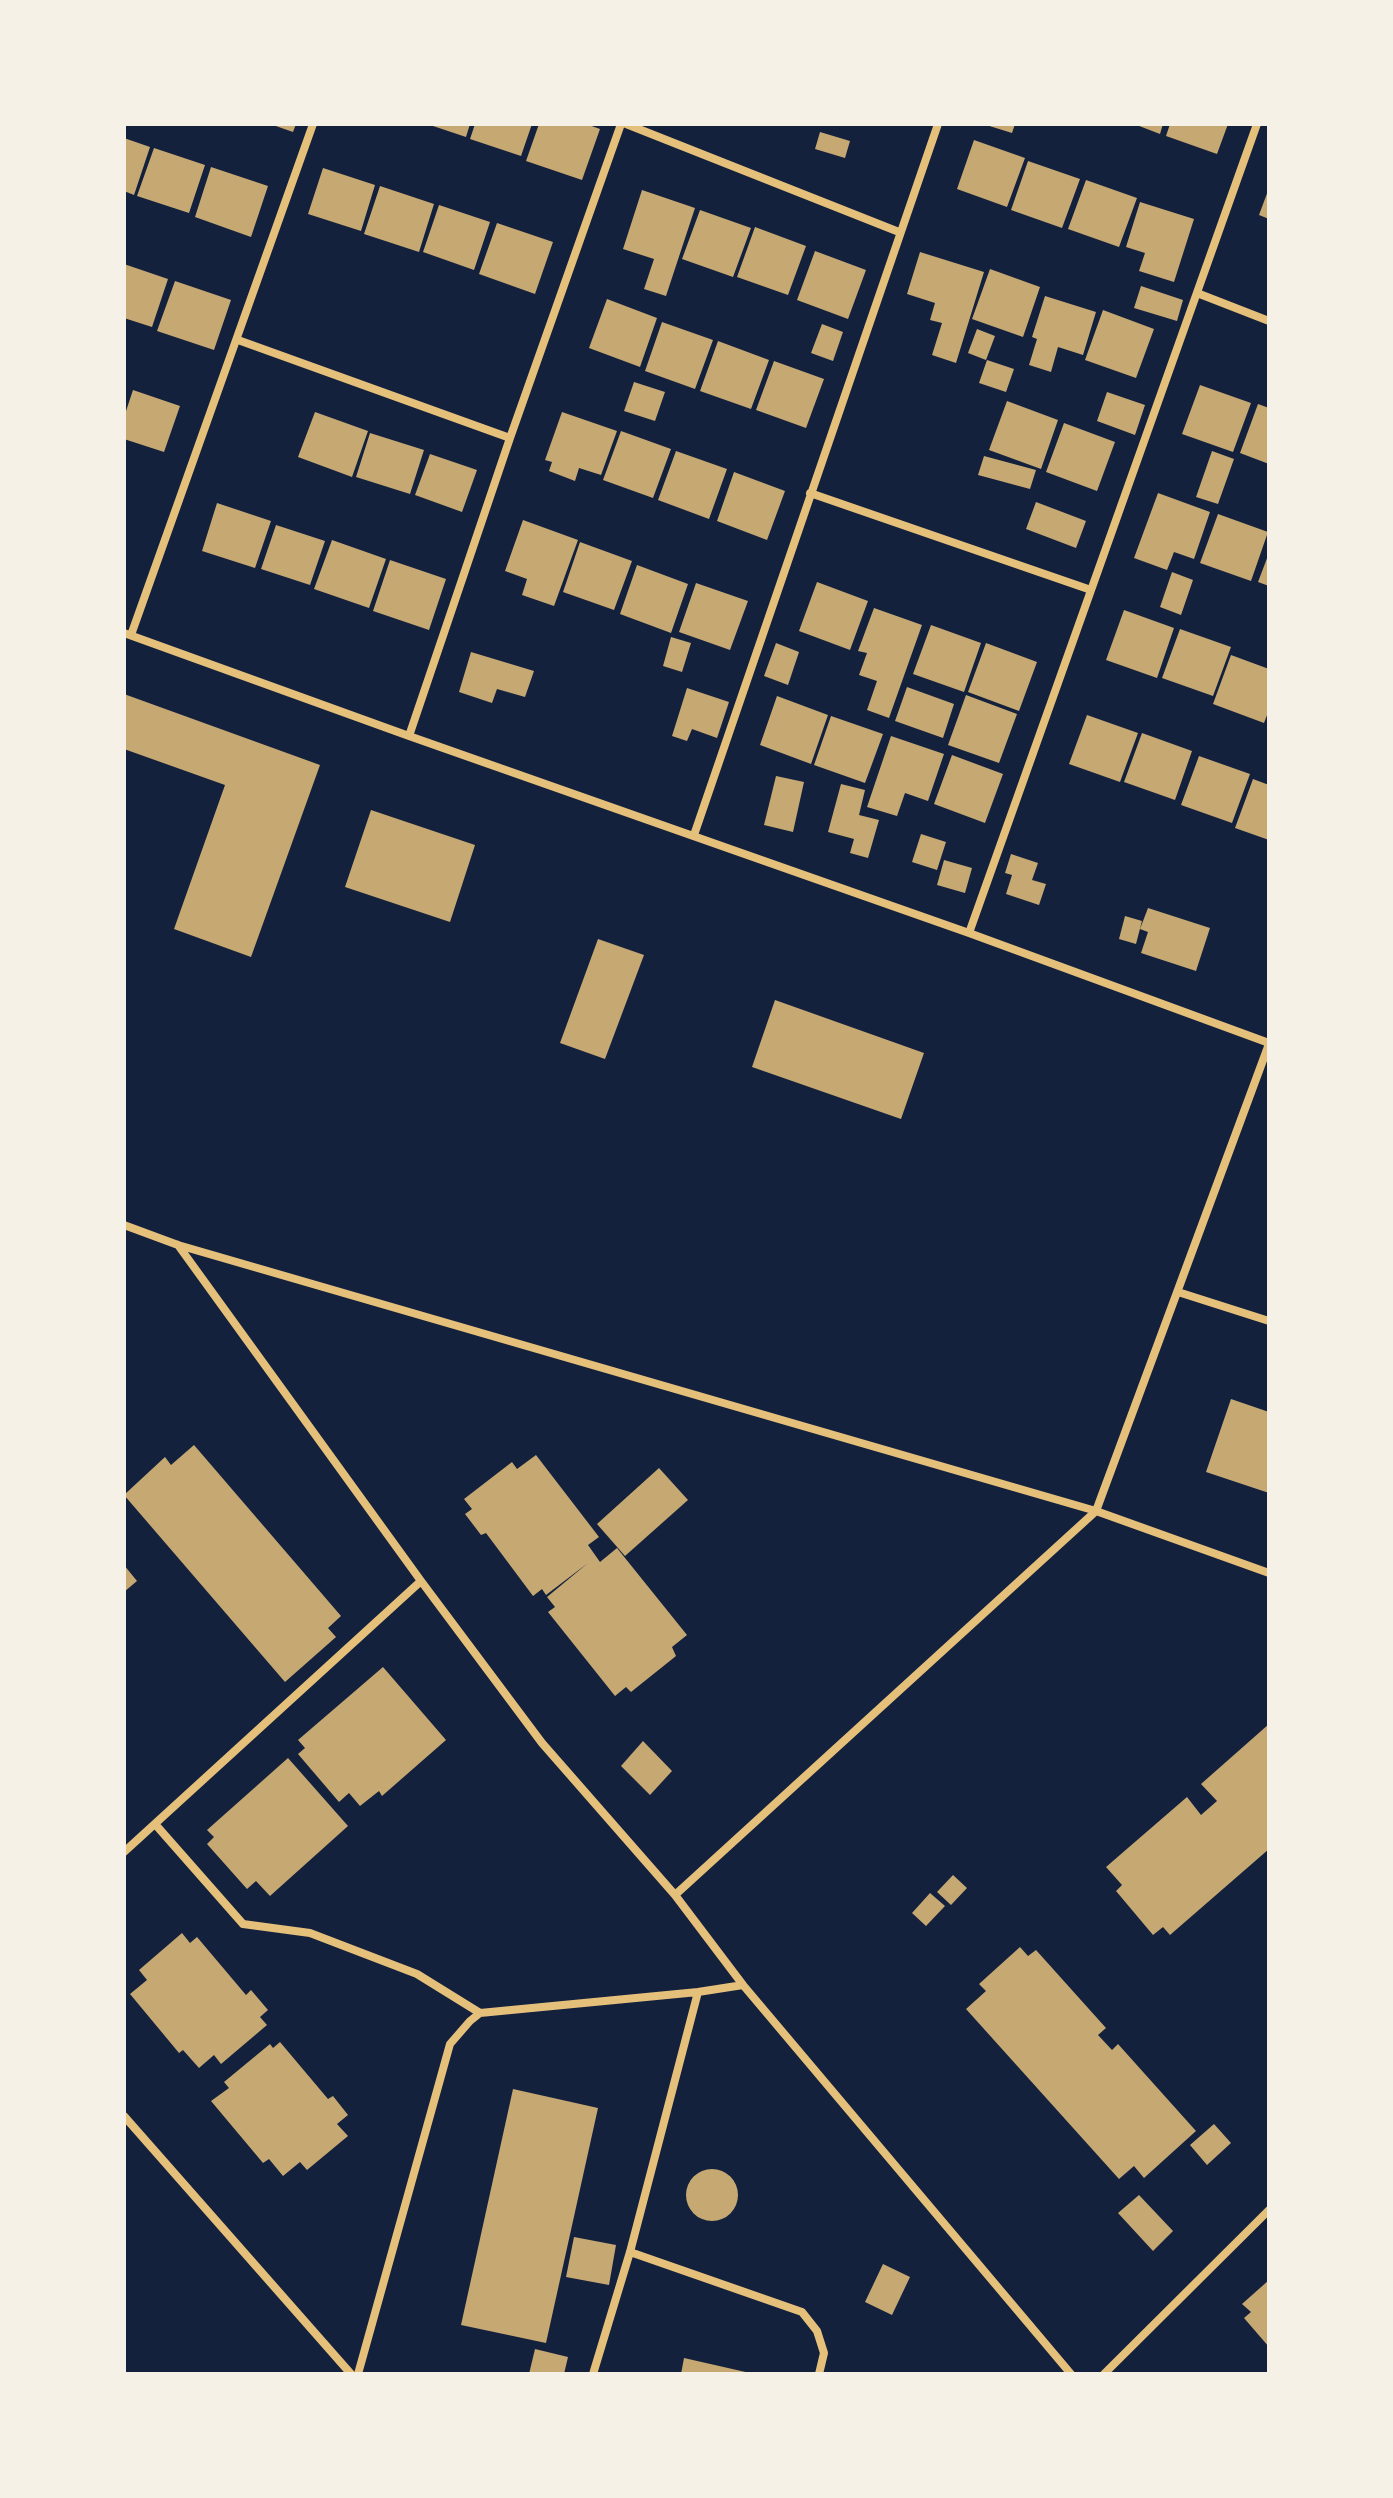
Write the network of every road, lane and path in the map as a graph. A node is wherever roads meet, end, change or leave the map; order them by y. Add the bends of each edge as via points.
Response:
1 (313, 124) edge
2 (624, 124) edge
3 (938, 124) edge
4 (1257, 124) edge
5 (899, 232) junction
6 (1197, 293) junction
7 (1269, 321) edge
8 (238, 340) junction
9 (510, 438) junction
10 (810, 493) junction
11 (1091, 590) junction
12 (128, 634) edge
13 (409, 736) junction
14 (694, 835) junction
15 (969, 933) junction
16 (1269, 1043) edge
17 (124, 1225) edge
18 (178, 1245) junction
19 (1178, 1292) junction
20 (1269, 1321) edge
21 (1096, 1511) junction
22 (1269, 1573) edge
23 (421, 1581) junction
24 (155, 1824) junction
25 (124, 1852) edge
26 (675, 1895) junction
27 (743, 1985) junction
28 (698, 1992) junction
29 (480, 2013) junction
30 (124, 2116) edge
31 (1269, 2210) edge
32 (630, 2252) junction
33 (351, 2374) edge
34 (358, 2374) edge
35 (593, 2374) edge
36 (819, 2374) edge
37 (1071, 2374) edge
38 (1104, 2374) edge

1 - 8 street
2 - 5 street
2 - 9 street
3 - 5 street
4 - 6 street
5 - 10 street
6 - 7 street
6 - 11 street
8 - 9 street
8 - 12 street
9 - 13 street
10 - 11 street
10 - 14 street
11 - 15 street
12 - 13 street
13 - 14 street
14 - 15 street
15 - 16 street
16 - 19 street
17 - 18 street
18 - 21 street
18 - 23 street
19 - 20 street
19 - 21 street
21 - 22 street
21 - 26 street
23 - 24 street
23 - 26 street via 542,1743
24 - 25 street
24 - 29 street via 243,1924 310,1933 417,1974
26 - 27 street
27 - 28 street
27 - 37 street
28 - 29 street
28 - 32 street
29 - 34 street via 450,2044
30 - 33 street
31 - 38 street
32 - 35 street
32 - 36 street via 802,2312 817,2331 824,2353

